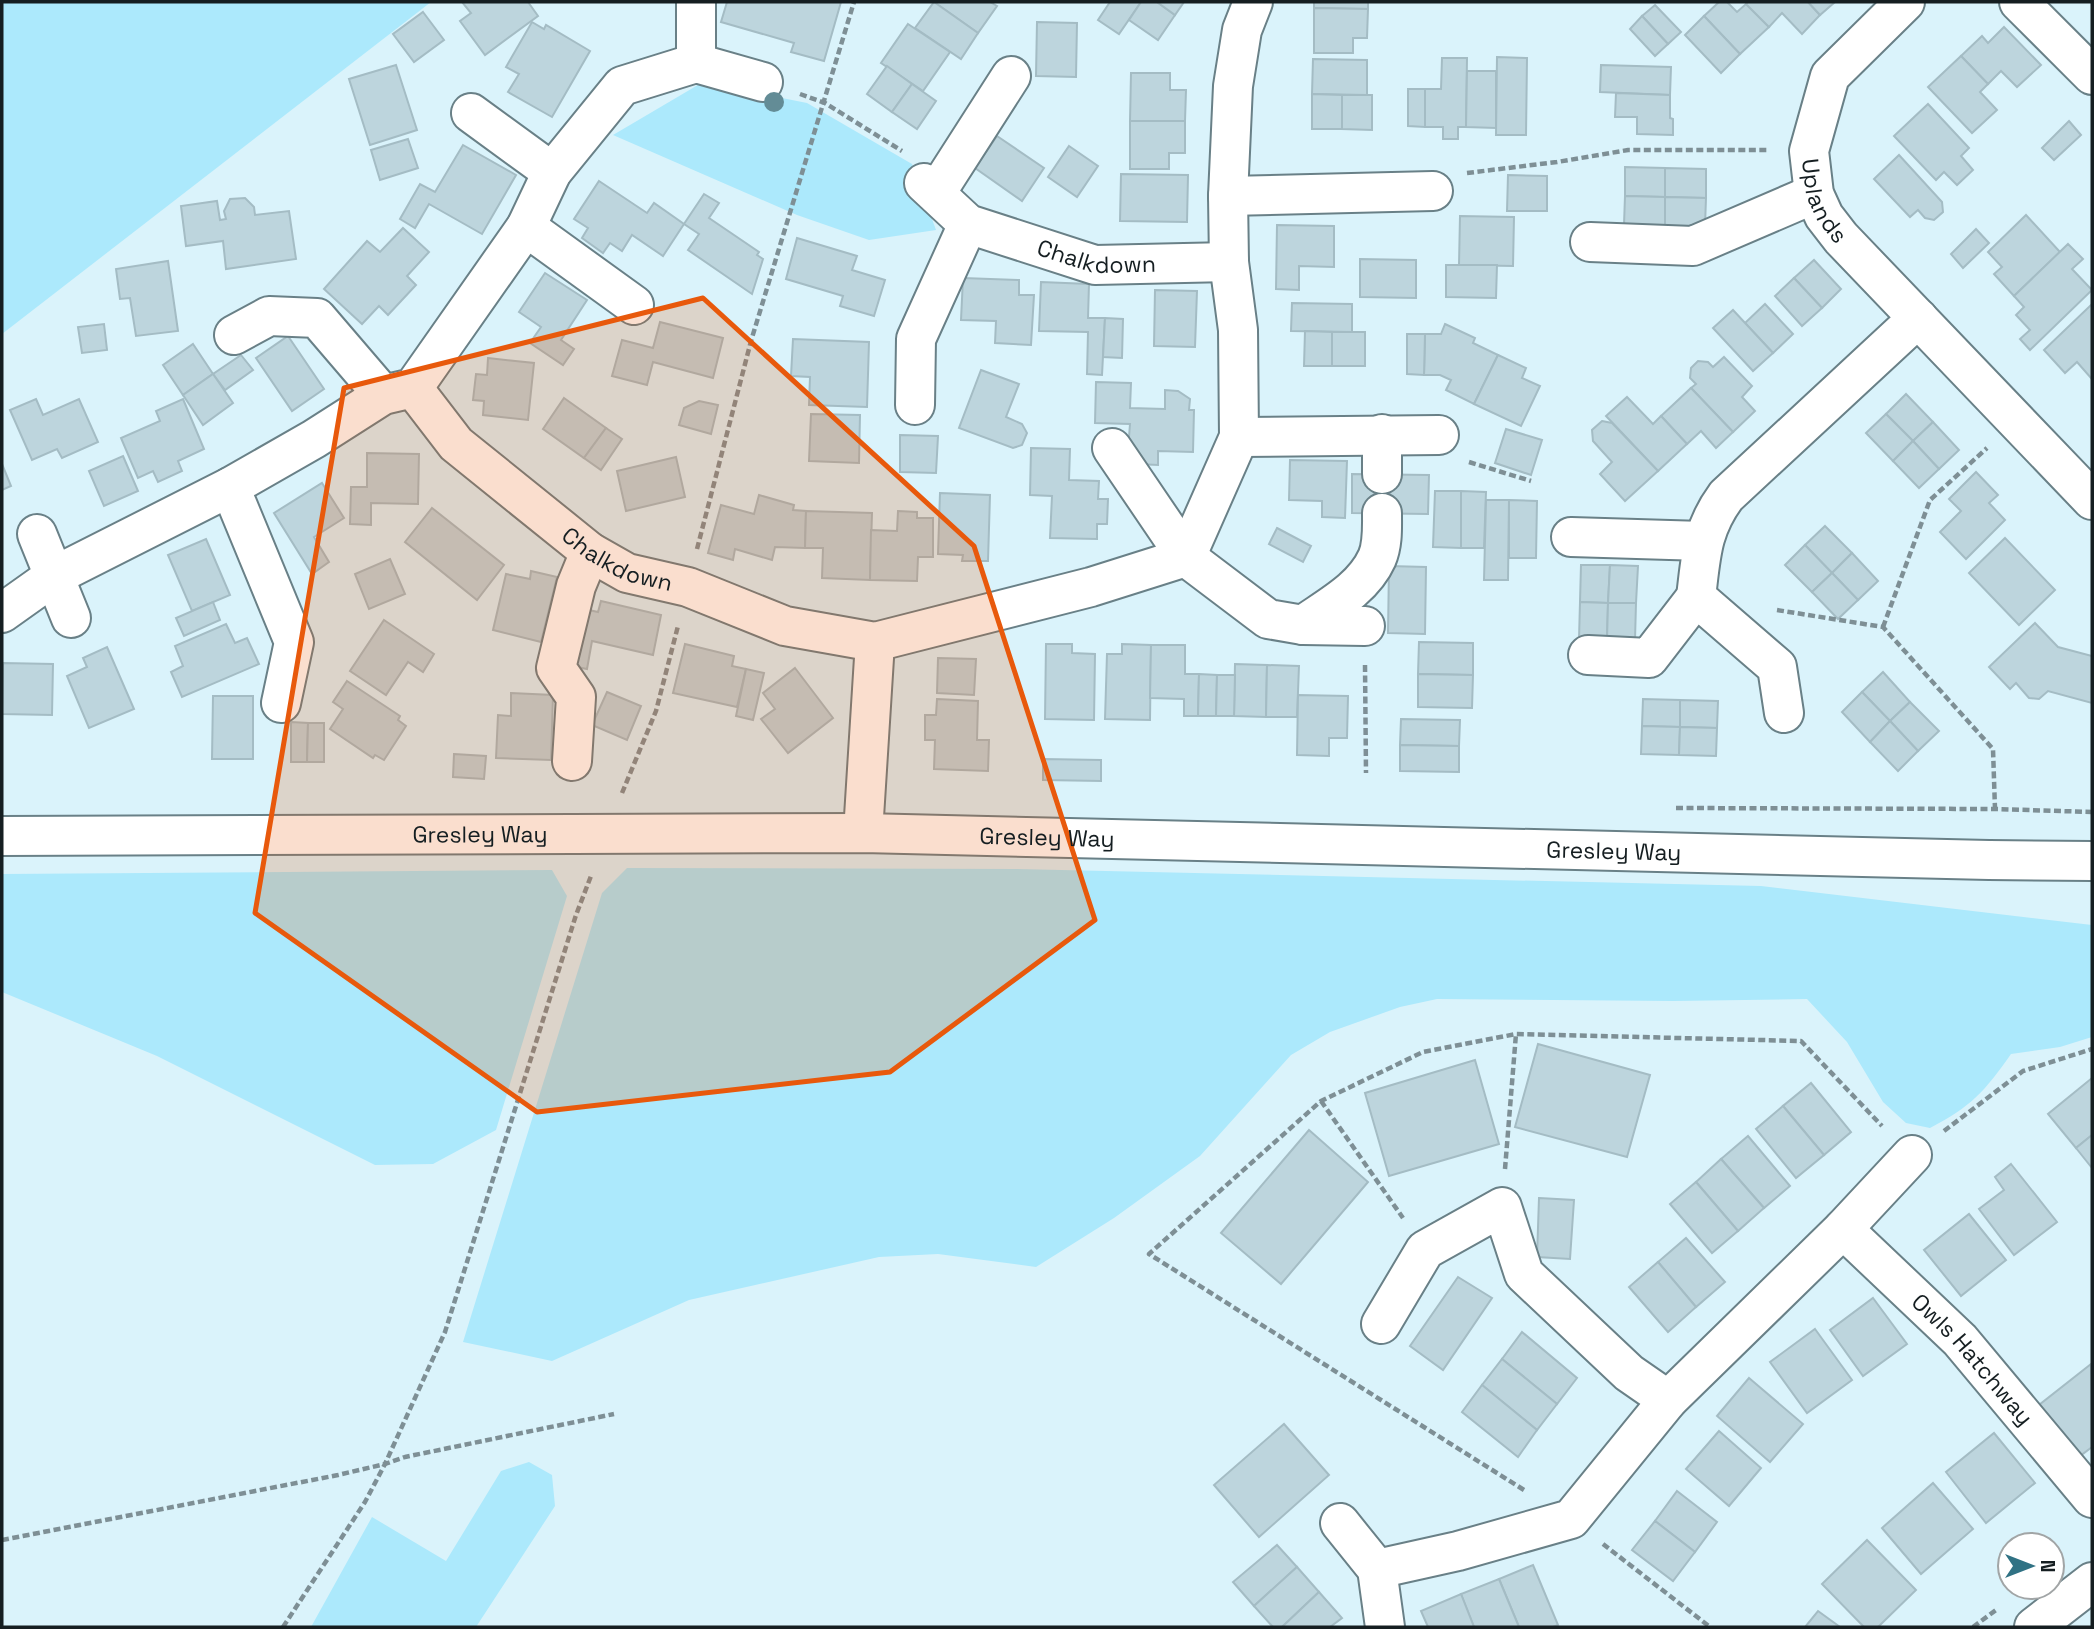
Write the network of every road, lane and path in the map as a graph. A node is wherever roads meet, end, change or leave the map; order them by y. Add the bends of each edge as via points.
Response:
1 (696, 2) edge
2 (854, 2) edge
3 (1253, 2) edge
4 (1905, 2) edge
5 (2019, 2) edge
6 (696, 63) junction
7 (2092, 75) edge
8 (1011, 76) dead end
9 (763, 82) joint
10 (825, 103) junction
11 (471, 113) dead end
12 (1809, 151) junction
13 (552, 172) junction
14 (930, 188) junction
15 (1433, 191) joint
16 (1814, 194) junction
17 (1228, 196) junction
18 (968, 224) junction
19 (526, 227) junction
20 (1590, 242) dead end
21 (1229, 262) junction
22 (634, 305) dead end
23 (1918, 318) junction
24 (234, 335) dead end
25 (398, 392) junction
26 (915, 405) dead end
27 (2016, 421) junction
28 (1382, 434) junction
29 (1439, 435) joint
30 (1238, 437) junction
31 (1112, 448) dead end
32 (1382, 474) dead end
33 (1531, 481) dead end
34 (230, 486) junction
35 (2092, 500) edge
36 (1382, 513) dead end
37 (37, 534) dead end
38 (1571, 537) dead end
39 (1703, 541) junction
40 (590, 552) junction
41 (1186, 556) junction
42 (54, 576) junction
43 (688, 587) junction
44 (1696, 597) junction
45 (1776, 610) dead end
46 (2, 613) edge
47 (71, 618) dead end
48 (1303, 625) junction
49 (1365, 626) joint
50 (1882, 627) junction
51 (875, 642) junction
52 (1588, 655) dead end
53 (281, 703) dead end
54 (1784, 712) dead end
55 (572, 761) dead end
56 (1366, 773) dead end
57 (2092, 812) edge
58 (863, 833) junction
59 (607, 834) junction
60 (2, 836) edge
61 (2092, 861) edge
62 (1516, 1034) dead end
63 (1321, 1101) dead end
64 (1912, 1155) dead end
65 (1502, 1207) junction
66 (1843, 1229) junction
67 (1426, 1250) junction
68 (1381, 1324) dead end
69 (1668, 1400) junction
70 (614, 1414) dead end
71 (385, 1464) junction
72 (2092, 1498) edge
73 (1340, 1523) dead end
74 (2, 1540) edge
75 (1377, 1569) junction
76 (2092, 1582) edge
77 (283, 1627) edge
78 (1385, 1627) edge
79 (2034, 1627) edge

1 - 6 street
2 - 10 path
3 - 17 street via 1242,30 1233,86
4 - 12 street, Uplands via 1830,76
5 - 7 street
6 - 9 street
6 - 13 street via 622,86
8 - 14 street
9 - 10 path
10 - 14 path via 921,162
10 - 43 path via 751,341
11 - 13 street
12 - 15 path via 1628,150 1465,173
12 - 16 street, Uplands
13 - 19 street
14 - 18 street, Chalkdown
15 - 17 street
16 - 20 street via 1693,246
16 - 23 street, Uplands via 1841,238
17 - 21 street
18 - 21 street, Chalkdown via 1095,265
18 - 26 street via 916,339
19 - 22 street
19 - 25 street
21 - 30 street via 1238,330
23 - 27 street, Uplands
23 - 39 street via 1726,496
24 - 25 street, Chalkdown via 269,316 317,318
25 - 34 street
25 - 40 street, Chalkdown
27 - 35 street, Uplands
27 - 50 path via 1930,500
28 - 29 street
28 - 30 street
28 - 32 street
29 - 33 path via 1440,453
30 - 41 street
31 - 41 street
34 - 42 street
34 - 53 street via 301,628
36 - 48 street via 1377,556 1365,576 1347,595
37 - 42 street
38 - 39 street
39 - 44 street
40 - 43 street, Chalkdown via 627,572
40 - 55 street via 576,586 556,668 576,697
41 - 48 street via 1268,619
41 - 51 street, Chalkdown via 1091,587
42 - 46 street
42 - 47 street
43 - 51 street, Chalkdown via 785,626
43 - 59 path via 656,711
44 - 52 street via 1649,658
44 - 54 street via 1777,667
45 - 50 path
48 - 49 street
49 - 56 path
50 - 57 path via 1993,749 1995,809
51 - 58 street
58 - 59 street, Gresley Way
58 - 61 street, Gresley Way
59 - 60 street, Gresley Way
59 - 71 path via 576,915 446,1332
62 - 65 path
63 - 67 path
64 - 66 street
65 - 67 street
65 - 69 street via 1524,1274 1629,1373
66 - 69 street
66 - 72 street, Owls Hatchway via 1960,1340
67 - 68 street
69 - 75 street via 1571,1519
70 - 71 path
71 - 74 path
71 - 77 path
73 - 75 street
75 - 78 street
76 - 79 street

